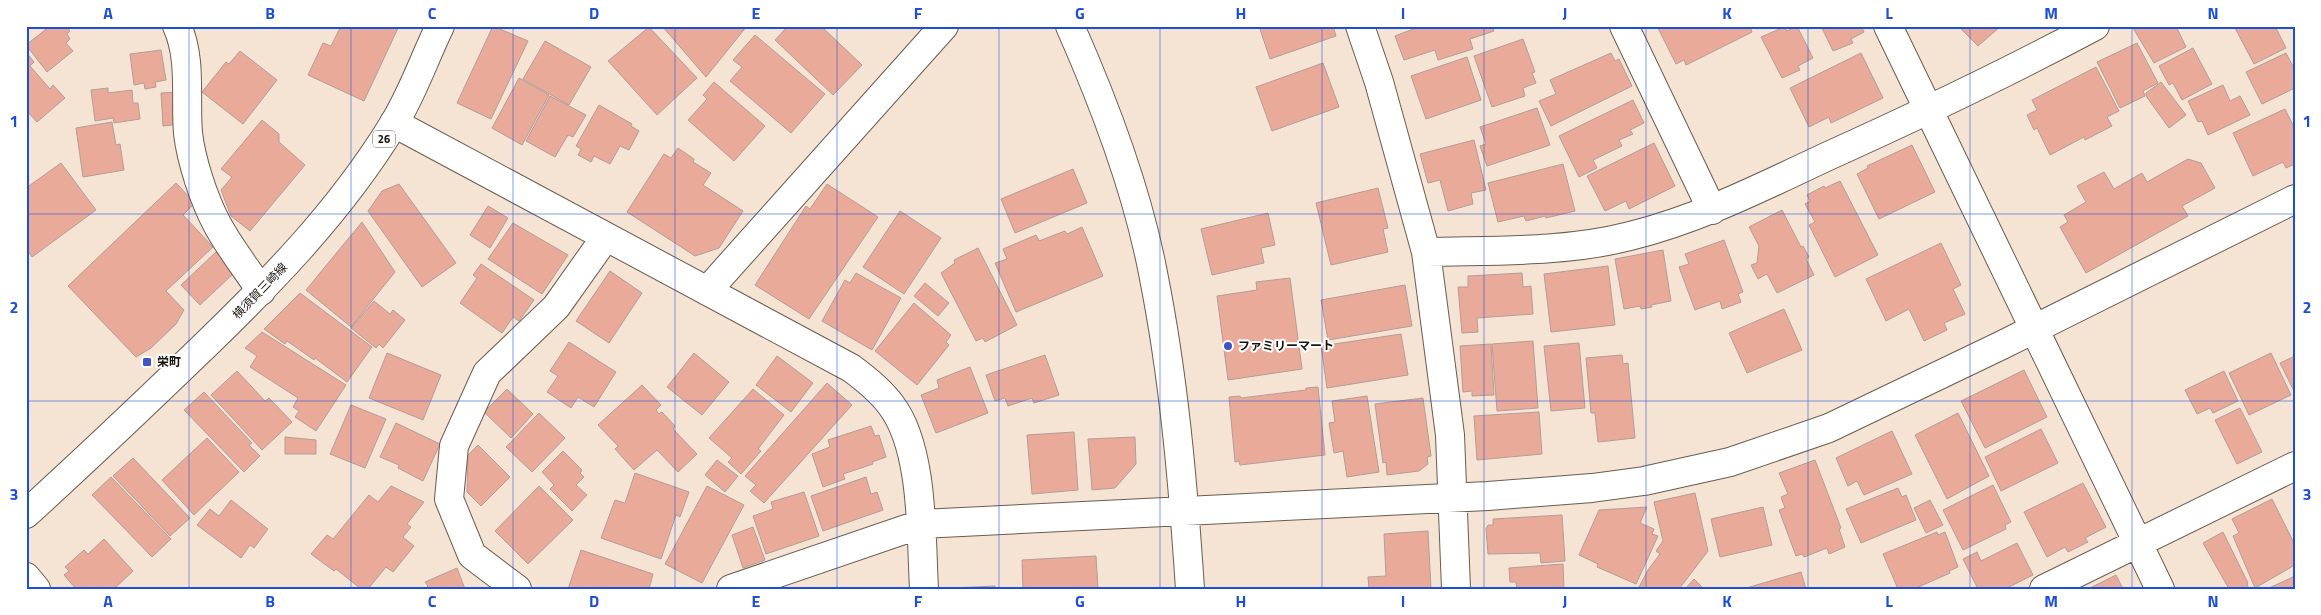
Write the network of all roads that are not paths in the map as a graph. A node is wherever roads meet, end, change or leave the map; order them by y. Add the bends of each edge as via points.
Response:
1 (177, 26) edge
2 (944, 26) edge
3 (1070, 26) edge
4 (1360, 26) edge
5 (1624, 26) edge
6 (1888, 26) edge
7 (2095, 26) edge
8 (432, 32) edge
9 (1928, 110) junction
10 (394, 123) junction
11 (2295, 199) edge
12 (1712, 210) junction
13 (605, 238) junction
14 (1426, 252) junction
15 (261, 291) junction
16 (707, 291) junction
17 (2033, 329) junction
18 (2295, 466) edge
19 (1451, 497) junction
20 (1184, 510) junction
21 (26, 514) edge
22 (921, 524) junction
23 (2137, 544) junction
24 (26, 577) edge
25 (36, 589) edge
26 (517, 589) edge
27 (731, 589) edge
28 (924, 589) edge
29 (1190, 589) edge
30 (1456, 589) edge
31 (2044, 589) edge
32 (2160, 589) edge

1 - 15 street via 188,79 188,134 200,179 217,224
2 - 16 street
3 - 20 street via 1122,162 1153,272 1174,400
4 - 14 street via 1382,92
5 - 12 street
6 - 9 street
7 - 9 street
8 - 10 street, 横須賀三崎線 / 26
9 - 12 street
9 - 17 street
10 - 13 street
10 - 15 street, 横須賀三崎線 / 26 via 339,202
11 - 17 street
12 - 14 street via 1629,236 1584,243
13 - 16 street
13 - 26 street via 556,307 487,372 454,446 449,498 472,555
14 - 19 street via 1450,435
15 - 21 street, 横須賀三崎線 / 26
16 - 22 street via 852,368 875,387 892,406 906,433 914,457
17 - 19 street via 1829,428 1730,462 1644,481 1592,488
17 - 23 street
18 - 23 street
19 - 20 street
19 - 30 street
20 - 22 street
20 - 29 street
22 - 27 street
22 - 28 street
23 - 31 street
23 - 32 street
24 - 25 street

